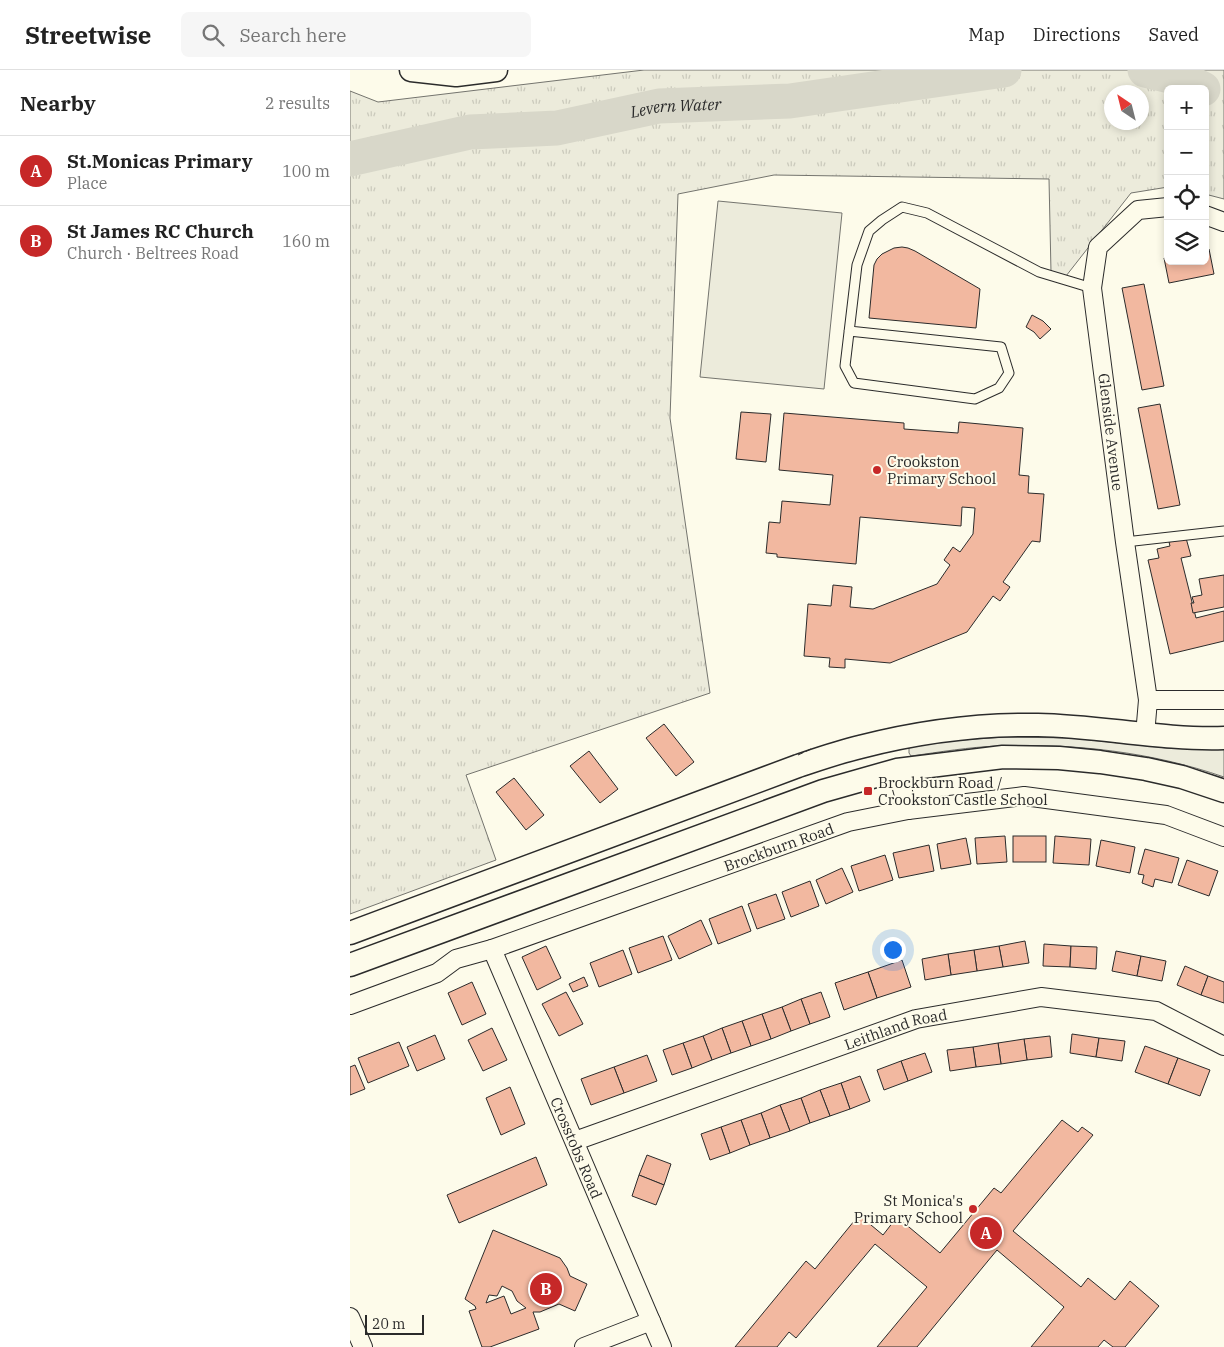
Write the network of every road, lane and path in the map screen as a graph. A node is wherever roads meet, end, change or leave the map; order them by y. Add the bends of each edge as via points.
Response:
1 (411, 70) edge
2 (496, 70) edge
3 (1164, 207) edge
4 (1209, 216) edge
5 (1224, 222) edge
6 (1092, 288) junction
7 (849, 331) junction
8 (1224, 531) edge
9 (1125, 542) junction
10 (1148, 700) junction
11 (1224, 700) edge
12 (1145, 735) junction
13 (1224, 738) edge
14 (891, 740) junction
15 (897, 770) junction
16 (1224, 791) edge
17 (908, 810) junction
18 (1224, 837) edge
19 (350, 933) edge
20 (492, 949) junction
21 (350, 965) edge
22 (350, 1005) edge
23 (1224, 1046) edge
24 (575, 1141) junction
25 (350, 1318) edge
26 (651, 1322) junction
27 (363, 1347) edge
28 (584, 1347) edge
29 (662, 1347) edge

1 - 2 street via 456,75
3 - 6 street, Glenside Avenue via 1138,210 1098,247
4 - 5 street
6 - 7 lane via 1039,272 927,213 902,207 869,231 857,265
6 - 9 street, Glenside Avenue
7 - 7 lane via 1001,346 1009,372 999,388 975,400 854,383 845,366
8 - 9 lane
9 - 10 street, Glenside Avenue
10 - 11 street
10 - 12 street, Glenside Avenue
12 - 13 street
12 - 14 street via 1039,725 960,729
14 - 15 street
14 - 19 street via 798,766
15 - 16 street via 1003,757 1059,758 1146,769
15 - 17 street
15 - 21 street via 823,790
17 - 18 street, Brockburn Road via 1024,796 1166,815
17 - 20 street, Brockburn Road via 848,822
20 - 22 street, Brockburn Road via 456,959 437,972
20 - 24 street, Crosstobs Road
23 - 24 street, Leithland Road via 1156,1011 1041,997 916,1019
24 - 26 street, Crosstobs Road
25 - 27 street
26 - 28 street
26 - 29 street, Crosstobs Road

